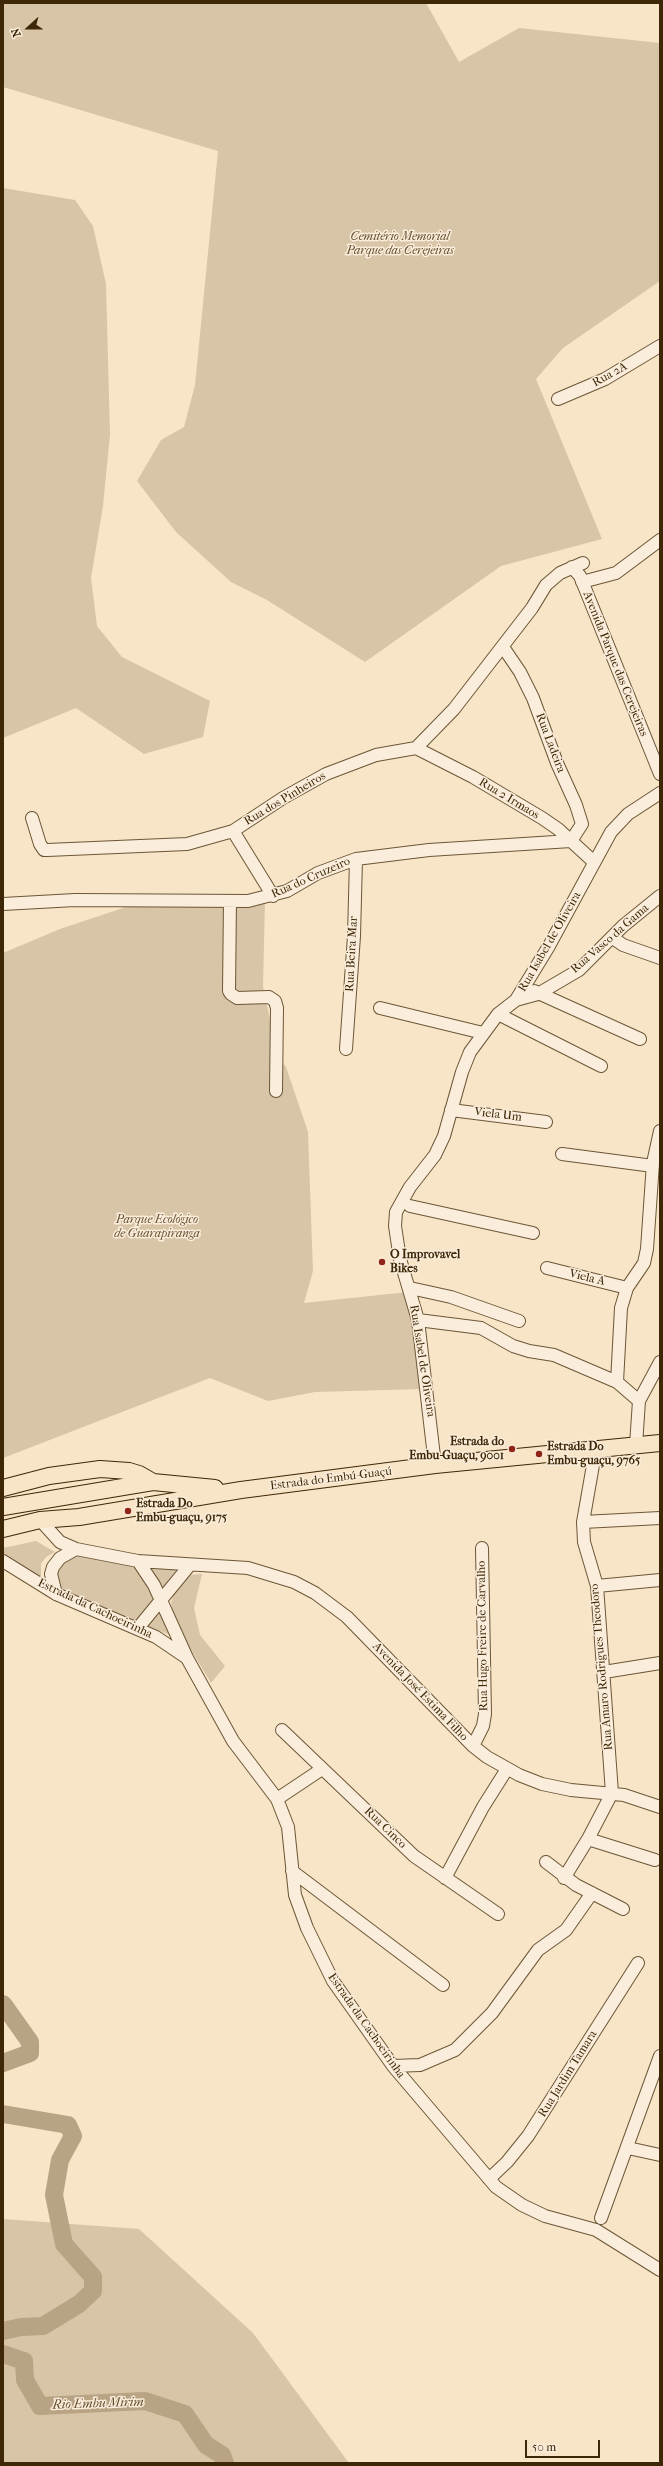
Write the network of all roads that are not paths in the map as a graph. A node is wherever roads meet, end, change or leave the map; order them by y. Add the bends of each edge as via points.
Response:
1 (660, 346) edge
2 (558, 399) dead end
3 (660, 540) edge
4 (581, 579) junction
5 (503, 647) junction
6 (416, 748) junction
7 (660, 774) edge
8 (660, 793) edge
9 (32, 818) dead end
10 (233, 831) junction
11 (571, 841) junction
12 (356, 859) junction
13 (594, 862) junction
14 (273, 896) junction
15 (660, 896) edge
16 (230, 901) junction
17 (3, 904) edge
18 (613, 938) junction
19 (660, 958) edge
20 (525, 985) junction
21 (538, 994) junction
22 (516, 1000) junction
23 (380, 1008) dead end
24 (498, 1014) junction
25 (483, 1033) junction
26 (640, 1039) dead end
27 (346, 1049) dead end
28 (601, 1066) dead end
29 (276, 1091) dead end
30 (451, 1110) junction
31 (546, 1122) dead end
32 (660, 1131) edge
33 (562, 1154) dead end
34 (653, 1166) junction
35 (656, 1182) edge
36 (405, 1206) junction
37 (533, 1233) dead end
38 (547, 1268) dead end
39 (410, 1288) junction
40 (627, 1288) junction
41 (418, 1320) junction
42 (519, 1321) dead end
43 (660, 1362) edge
44 (617, 1382) junction
45 (639, 1401) junction
46 (660, 1443) edge
47 (636, 1445) junction
48 (596, 1448) junction
49 (436, 1465) junction
50 (153, 1482) junction
51 (3, 1488) edge
52 (241, 1490) junction
53 (30, 1501) junction
54 (3, 1506) edge
55 (660, 1518) edge
56 (40, 1520) junction
57 (583, 1522) junction
58 (3, 1529) edge
59 (482, 1548) dead end
60 (76, 1549) junction
61 (3, 1561) edge
62 (138, 1561) junction
63 (189, 1566) junction
64 (660, 1580) edge
65 (597, 1586) junction
66 (56, 1594) junction
67 (161, 1599) junction
68 (138, 1628) junction
69 (187, 1658) junction
70 (660, 1663) edge
71 (604, 1672) junction
72 (282, 1730) dead end
73 (473, 1746) junction
74 (322, 1769) junction
75 (507, 1769) junction
76 (612, 1793) junction
77 (277, 1799) junction
78 (660, 1806) edge
79 (588, 1839) junction
80 (655, 1860) dead end
81 (546, 1862) dead end
82 (292, 1871) junction
83 (445, 1878) junction
84 (564, 1878) junction
85 (592, 1893) junction
86 (623, 1909) dead end
87 (498, 1914) dead end
88 (638, 1963) dead end
89 (443, 1985) dead end
90 (660, 2056) edge
91 (393, 2066) junction
92 (628, 2148) junction
93 (660, 2155) edge
94 (489, 2178) junction
95 (601, 2218) dead end
96 (660, 2270) edge

1 - 2 street, Rua 2A via 605,379
3 - 4 street via 616,573
4 - 5 street, Avenida Parque das Cerejeiras via 577,565 560,573 546,585
4 - 7 street, Avenida Parque das Cerejeiras
5 - 6 street via 454,709
5 - 11 street, Rua Ladeira via 533,698 576,805 582,824
6 - 10 street, Rua dos Pinheiros via 376,755 326,774 283,798
6 - 11 street, Rua 2 Irmaos via 473,777 542,818
8 - 13 street, Rua Isabel de Oliveira via 628,814 612,832
9 - 10 street, Rua dos Pinheiros via 44,850 179,845
10 - 14 street
11 - 12 street, Rua do Cruzeiro via 429,850
11 - 13 street, Rua 2 Irmaos
12 - 14 street, Rua do Cruzeiro via 318,873
12 - 27 street, Rua Beira Mar via 354,936
13 - 20 street, Rua Isabel de Oliveira
14 - 16 street, Rua do Cruzeiro via 248,901
15 - 18 street, Rua Vasco da Gama
16 - 17 street, Rua do Cruzeiro via 68,900
16 - 29 street via 229,991 237,998 270,997 275,1001
18 - 19 street via 623,945
18 - 21 street, Rua Vasco da Gama via 579,970
20 - 21 street
20 - 22 street, Rua Isabel de Oliveira
21 - 22 street, Rua Vasco da Gama
21 - 26 street
22 - 24 street, Rua Isabel de Oliveira
23 - 25 street
24 - 25 street, Rua Isabel de Oliveira
24 - 28 street
25 - 30 street, Rua Isabel de Oliveira via 470,1052
30 - 31 street, Viela Um
30 - 36 street, Rua Isabel de Oliveira via 444,1136
32 - 34 street
33 - 34 street
34 - 35 street
35 - 40 street via 644,1262
36 - 37 street
36 - 39 street, Rua Isabel de Oliveira via 394,1226
38 - 40 street, Viela A
39 - 41 street, Rua Isabel de Oliveira
39 - 42 street via 451,1297
40 - 44 street via 620,1318
41 - 44 street via 481,1328 513,1346 554,1356
41 - 49 street, Rua Isabel de Oliveira
43 - 45 street
44 - 45 street
45 - 47 street
46 - 47 main road, Estrada do Embú-Guaçú
47 - 48 main road, Estrada do Embú-Guaçú
48 - 49 main road, Estrada do Embú-Guaçú
48 - 57 street, Rua Amaro Rodrigues Theodoro
49 - 52 main road, Estrada do Embú-Guaçú
50 - 51 main road via 129,1471 100,1469 48,1476
50 - 52 main road, Estrada do Embú-Guaçú
50 - 53 main road, Estrada do Embú-Guaçú
52 - 56 main road, Estrada do Embú-Guaçú via 79,1517
53 - 54 main road, Estrada do Embú-Guaçú
53 - 56 main road
55 - 57 street
56 - 58 main road, Estrada do Embú-Guaçú
56 - 60 street, Avenida José Estima Filho via 60,1542
57 - 65 street, Rua Amaro Rodrigues Theodoro via 584,1542
59 - 73 street, Rua Hugo Freire de Carvalho via 485,1714 483,1726
60 - 62 street, Avenida José Estima Filho
60 - 66 street via 60,1558 52,1567 51,1574
61 - 66 street, Estrada da Cachoeirinha
62 - 63 street, Avenida José Estima Filho
62 - 67 street, Estrada da Cachoeirinha
63 - 67 street
63 - 73 street, Avenida José Estima Filho via 264,1571 315,1593 352,1623
64 - 65 street
65 - 71 street, Rua Amaro Rodrigues Theodoro
66 - 68 street, Estrada da Cachoeirinha
67 - 68 street
67 - 69 street, Estrada da Cachoeirinha
68 - 69 street, Estrada da Cachoeirinha
69 - 77 street, Estrada da Cachoeirinha via 233,1741
70 - 71 street
71 - 76 street, Rua Amaro Rodrigues Theodoro
72 - 74 street, Rua Cinco
73 - 75 street, Avenida José Estima Filho
74 - 77 street
74 - 83 street, Rua Cinco via 414,1856
75 - 76 street, Avenida José Estima Filho via 542,1784 572,1790
75 - 83 street via 483,1807
76 - 78 street, Avenida José Estima Filho
76 - 79 street
77 - 82 street, Estrada da Cachoeirinha via 288,1827
79 - 80 street
79 - 84 street
81 - 84 street
82 - 89 street
82 - 91 street, Estrada da Cachoeirinha via 295,1895 321,1959 352,2010
83 - 87 street, Rua Cinco
84 - 85 street
85 - 86 street
85 - 91 street via 566,1930 538,1950 492,2013 455,2050 420,2065
88 - 94 street, Rua Jardim Tamara via 528,2136 507,2162
90 - 92 street
91 - 94 street, Estrada da Cachoeirinha
92 - 93 street
92 - 95 street
94 - 96 street, Estrada da Cachoeirinha via 496,2187 522,2205 545,2216 596,2230

